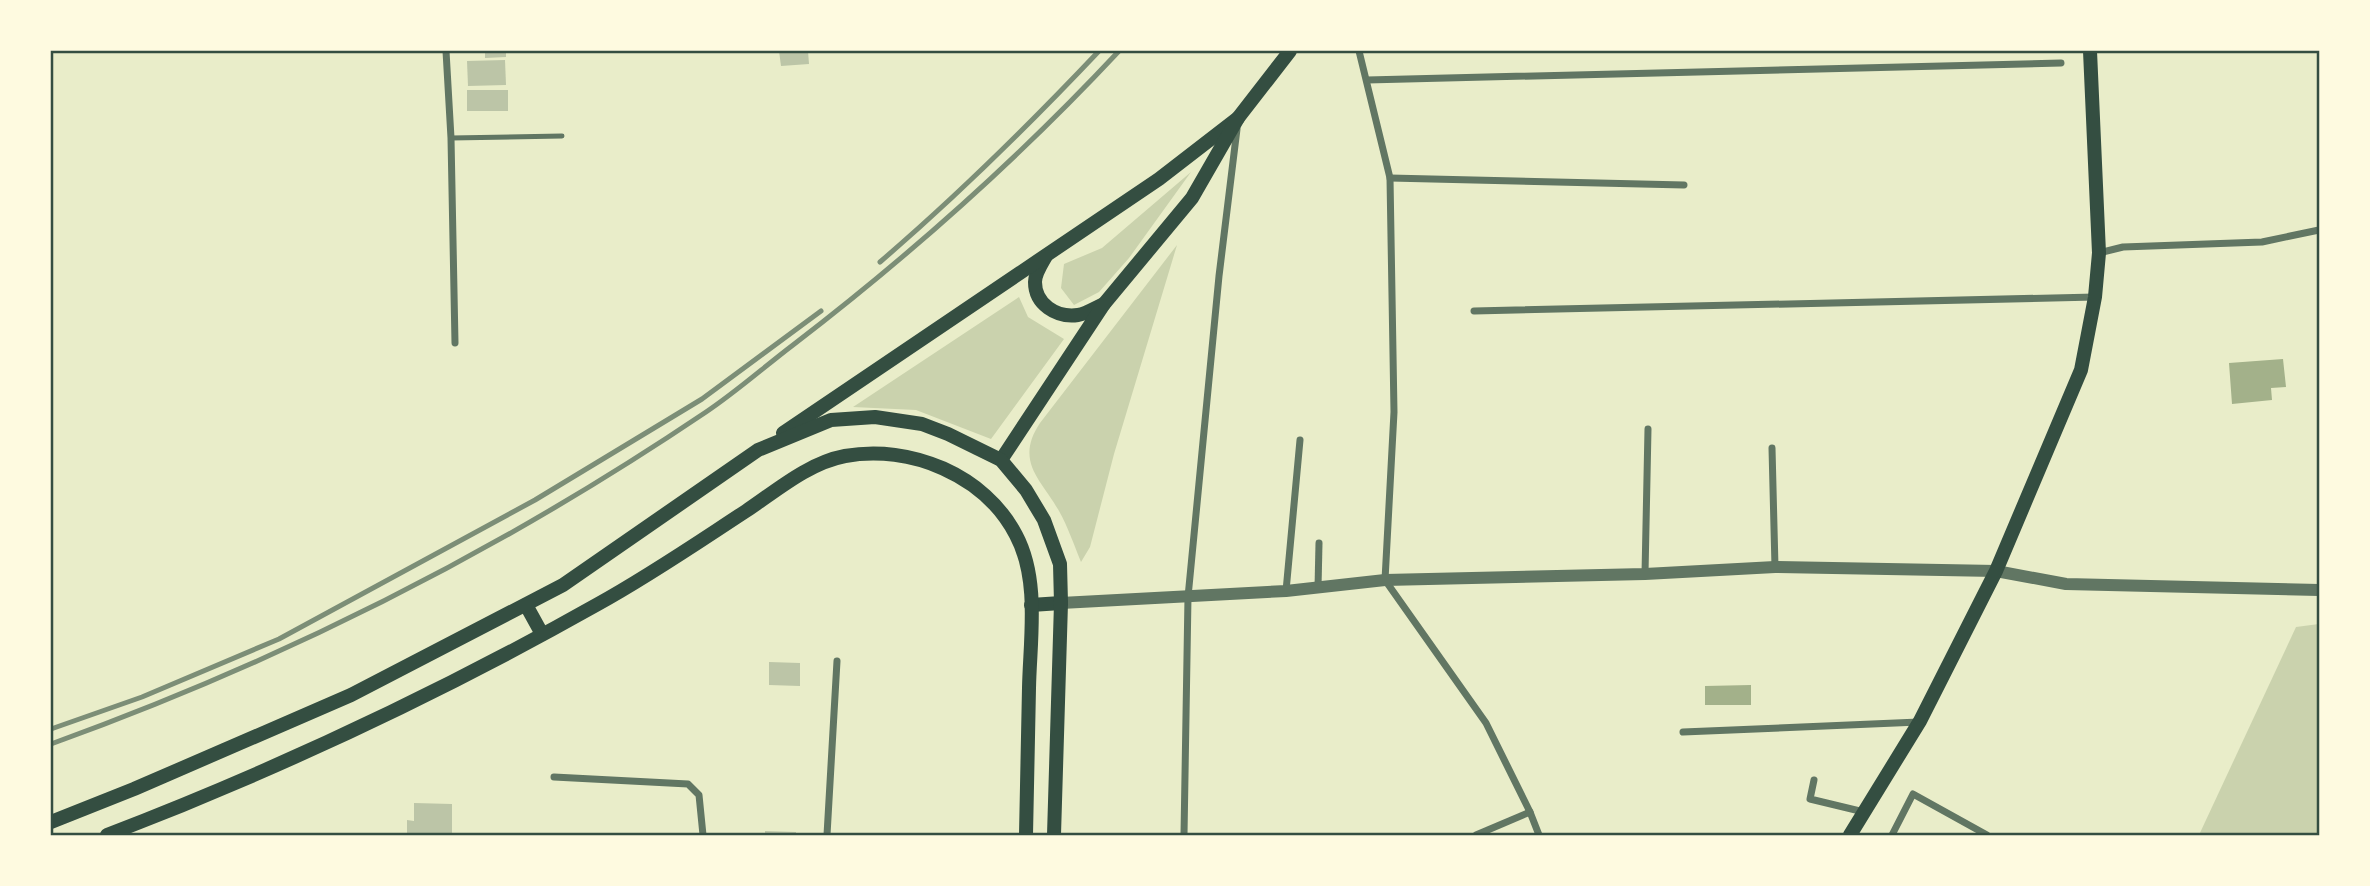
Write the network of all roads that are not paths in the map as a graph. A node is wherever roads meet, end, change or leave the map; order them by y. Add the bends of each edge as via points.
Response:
1 (446, 51) edge
2 (1290, 51) edge
3 (1359, 51) edge
4 (2090, 51) edge
5 (2061, 64) dead end
6 (1367, 80) junction
7 (1238, 118) junction
8 (562, 136) dead end
9 (450, 138) junction
10 (1390, 178) junction
11 (1684, 185) dead end
12 (2319, 230) edge
13 (2099, 253) junction
14 (1046, 255) junction
15 (2095, 297) junction
16 (1104, 304) junction
17 (1474, 311) dead end
18 (455, 343) dead end
19 (1648, 429) dead end
20 (1300, 440) dead end
21 (1772, 448) dead end
22 (758, 450) junction
23 (1001, 460) junction
24 (1319, 543) dead end
25 (1775, 567) junction
26 (1996, 571) junction
27 (1644, 574) junction
28 (1385, 580) junction
29 (1318, 588) junction
30 (2319, 590) edge
31 (1286, 591) junction
32 (1188, 597) junction
33 (1061, 603) junction
34 (526, 604) junction
35 (1031, 605) junction
36 (542, 634) junction
37 (838, 661) dead end
38 (1920, 722) junction
39 (1683, 732) dead end
40 (554, 777) dead end
41 (1814, 780) dead end
42 (1530, 812) junction
43 (1864, 812) junction
44 (51, 822) edge
45 (107, 835) edge
46 (703, 835) edge
47 (827, 835) edge
48 (1026, 835) edge
49 (1054, 835) edge
50 (1184, 835) edge
51 (1476, 835) edge
52 (1539, 835) edge
53 (1850, 835) edge
54 (1892, 835) edge
55 (1987, 835) edge

1 - 9 street
2 - 7 main road
3 - 6 street
4 - 13 main road
5 - 6 street
6 - 10 street
7 - 14 main road via 1159,179
7 - 16 main road via 1192,198
7 - 32 street
8 - 9 lane
9 - 18 street
10 - 11 street
10 - 28 street via 1394,412
12 - 13 street via 2262,242 2123,247
13 - 15 main road
14 - 16 main road via 1034,279 1037,295 1048,309 1066,316 1080,315
14 - 22 main road
15 - 17 street
15 - 26 main road via 2081,370
16 - 23 main road
19 - 27 street
20 - 31 street
21 - 25 street
22 - 23 main road via 831,420 875,417 922,424
22 - 34 main road via 563,585
23 - 33 main road via 1044,520 1060,564
24 - 29 street
25 - 26 street
25 - 27 street
26 - 30 street via 2066,584
26 - 38 main road
27 - 28 street
28 - 29 street
28 - 42 street via 1486,723
29 - 31 street
31 - 32 street
32 - 33 street
32 - 50 street
33 - 35 main road
33 - 49 main road
34 - 36 main road
34 - 44 main road via 351,695
35 - 36 main road via 1027,565 1017,537 991,502 944,469 918,458 860,454 802,474 679,555
35 - 48 main road
36 - 45 main road via 333,740
37 - 47 street
38 - 39 street
38 - 43 main road
40 - 46 street via 688,784 699,795
41 - 43 street via 1810,799
42 - 51 street
42 - 52 street
43 - 53 main road
54 - 55 street via 1913,794

